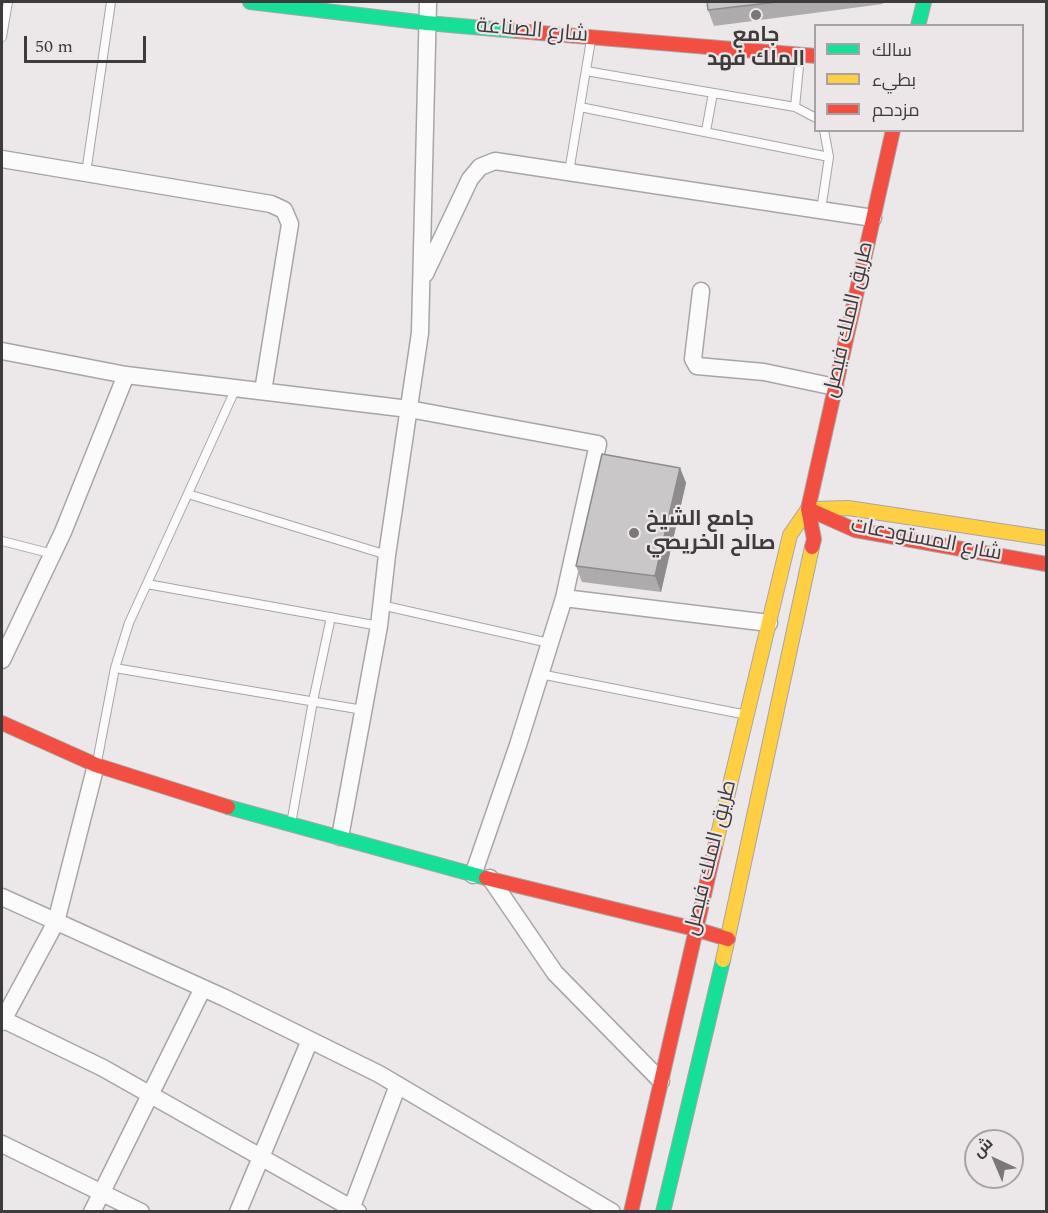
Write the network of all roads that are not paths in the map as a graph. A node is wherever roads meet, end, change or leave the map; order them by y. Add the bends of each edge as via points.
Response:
1 (8, 2) edge
2 (111, 2) edge
3 (250, 2) edge
4 (428, 2) edge
5 (924, 2) edge
6 (298, 4) edge
7 (320, 6) edge
8 (427, 23) junction
9 (918, 24) edge
10 (592, 37) junction
11 (2, 38) edge
12 (800, 54) junction
13 (814, 56) edge
14 (586, 71) junction
15 (712, 93) junction
16 (580, 106) junction
17 (795, 106) junction
18 (814, 117) edge
19 (706, 131) junction
20 (824, 132) edge
21 (893, 132) edge
22 (830, 157) junction
23 (2, 159) edge
24 (569, 172) junction
25 (86, 173) junction
26 (821, 210) junction
27 (873, 218) junction
28 (423, 280) junction
29 (700, 291) dead end
30 (2, 351) edge
31 (126, 375) junction
32 (835, 387) junction
33 (236, 388) junction
34 (262, 391) junction
35 (409, 409) junction
36 (188, 494) junction
37 (808, 509) junction
38 (1047, 538) edge
39 (2, 541) edge
40 (53, 554) junction
41 (387, 555) junction
42 (1047, 564) edge
43 (147, 584) junction
44 (564, 598) junction
45 (381, 605) junction
46 (331, 617) junction
47 (769, 623) junction
48 (379, 626) junction
49 (549, 643) junction
50 (2, 660) edge
51 (115, 668) junction
52 (540, 674) junction
53 (313, 701) junction
54 (363, 710) junction
55 (747, 715) junction
56 (2, 723) edge
57 (96, 765) junction
58 (291, 825) junction
59 (340, 837) junction
60 (473, 875) junction
61 (490, 878) junction
62 (2, 897) edge
63 (56, 922) junction
64 (695, 928) junction
65 (728, 939) junction
66 (203, 988) junction
67 (2, 1020) edge
68 (310, 1040) junction
69 (661, 1082) junction
70 (398, 1085) junction
71 (150, 1095) junction
72 (2, 1144) edge
73 (261, 1157) junction
74 (102, 1192) junction
75 (353, 1210) edge
76 (92, 1212) edge
77 (141, 1212) edge
78 (238, 1212) edge
79 (612, 1212) edge
80 (631, 1212) edge
81 (663, 1212) edge

1 - 11 lane
2 - 25 lane
3 - 6 main road, شارع الصناعة
4 - 8 street
5 - 9 main road
6 - 7 main road, شارع الصناعة
7 - 8 main road, شارع الصناعة
8 - 10 main road, شارع الصناعة
8 - 28 street
10 - 12 main road, شارع الصناعة
10 - 14 lane
12 - 13 main road, شارع الصناعة
12 - 17 lane
14 - 15 lane
14 - 16 lane
15 - 17 lane
15 - 19 lane
16 - 19 lane
16 - 24 lane
17 - 18 lane
19 - 22 lane
20 - 22 lane
21 - 27 main road, طريق الملك فيصل
22 - 26 lane
23 - 25 street
24 - 26 street
24 - 28 street via 495,161 480,167 470,179
25 - 34 street via 271,204 284,210 290,224
26 - 27 street
27 - 32 main road, طريق الملك فيصل
28 - 35 street
29 - 32 street via 693,359 697,366 764,372
30 - 31 street
31 - 33 street
31 - 40 street
32 - 37 main road, طريق الملك فيصل
33 - 34 street
33 - 36 lane
34 - 35 street
35 - 41 street
35 - 44 street via 598,444
36 - 41 lane
36 - 43 lane
37 - 38 main road via 848,508
37 - 42 main road, شارع المستودعات via 855,530
37 - 47 main road, طريق الملك فيصل via 790,535
37 - 65 main road, طريق الملك فيصل via 814,539
39 - 40 lane
40 - 50 street
41 - 45 street
43 - 46 lane
43 - 51 lane
44 - 47 street
44 - 49 street
45 - 48 street
45 - 49 lane
46 - 48 lane
46 - 53 lane
47 - 55 main road, طريق الملك فيصل
48 - 54 street
49 - 52 street
51 - 53 lane
51 - 57 lane
52 - 55 lane
52 - 60 street
53 - 54 lane
53 - 58 lane
54 - 59 street
55 - 64 main road, طريق الملك فيصل
56 - 57 main road
57 - 58 main road
57 - 63 street
58 - 59 main road
59 - 60 main road
60 - 61 main road
61 - 64 main road
61 - 69 street via 555,973
62 - 63 street
63 - 66 street
63 - 67 street
64 - 65 main road
64 - 69 main road, طريق الملك فيصل
65 - 81 main road, طريق الملك فيصل
66 - 68 street
66 - 71 street
67 - 71 street
68 - 70 street
68 - 73 street
69 - 80 main road, طريق الملك فيصل
70 - 75 street
70 - 79 street
71 - 73 street
71 - 74 street
72 - 74 street
73 - 75 street
73 - 78 street
74 - 76 street
74 - 77 street

